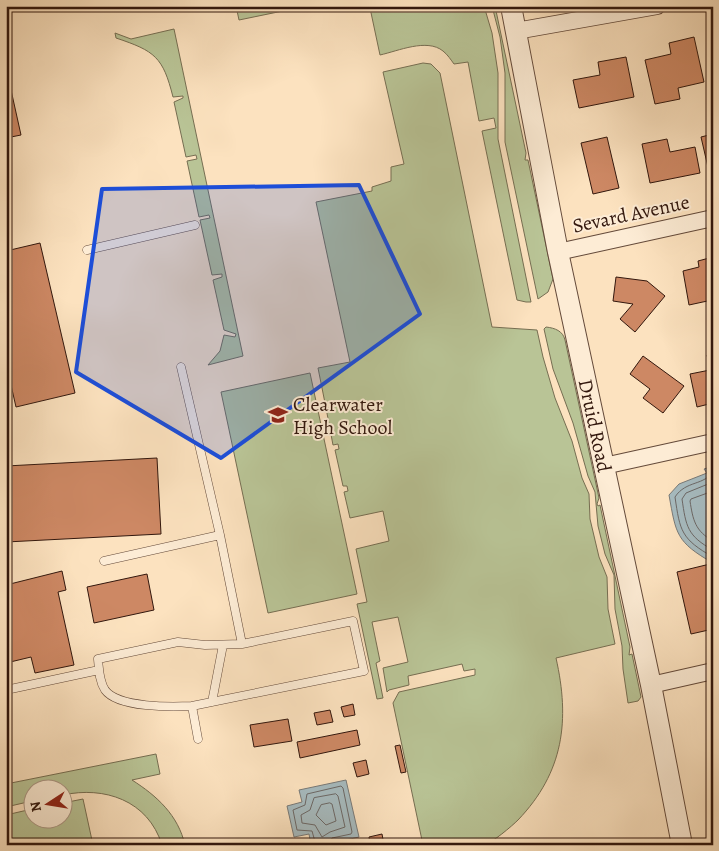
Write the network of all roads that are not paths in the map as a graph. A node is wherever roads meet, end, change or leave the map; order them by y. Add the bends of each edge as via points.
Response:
1 (511, 6) edge
2 (657, 6) edge
3 (516, 31) junction
4 (713, 218) edge
5 (195, 225) dead end
6 (87, 250) dead end
7 (558, 252) junction
8 (181, 367) dead end
9 (713, 442) edge
10 (604, 466) junction
11 (220, 534) junction
12 (104, 561) dead end
13 (223, 644) junction
14 (242, 644) junction
15 (99, 670) junction
16 (713, 671) edge
17 (651, 685) junction
18 (6, 690) edge
19 (212, 702) junction
20 (192, 706) junction
21 (198, 739) dead end
22 (682, 845) edge

1 - 3 street, Druid Road
2 - 3 street
3 - 7 street, Druid Road
4 - 7 street, Sevard Avenue
5 - 6 lane
7 - 10 street, Druid Road
8 - 11 lane
9 - 10 street
10 - 17 street, Druid Road
11 - 12 lane
11 - 14 lane
13 - 14 lane
13 - 15 lane via 178,642 98,659
13 - 19 lane
14 - 19 lane via 353,621 364,671
15 - 18 lane
15 - 20 lane via 106,691 114,696 135,704 163,708
16 - 17 street
17 - 22 street, Druid Road
19 - 20 lane
20 - 21 lane

